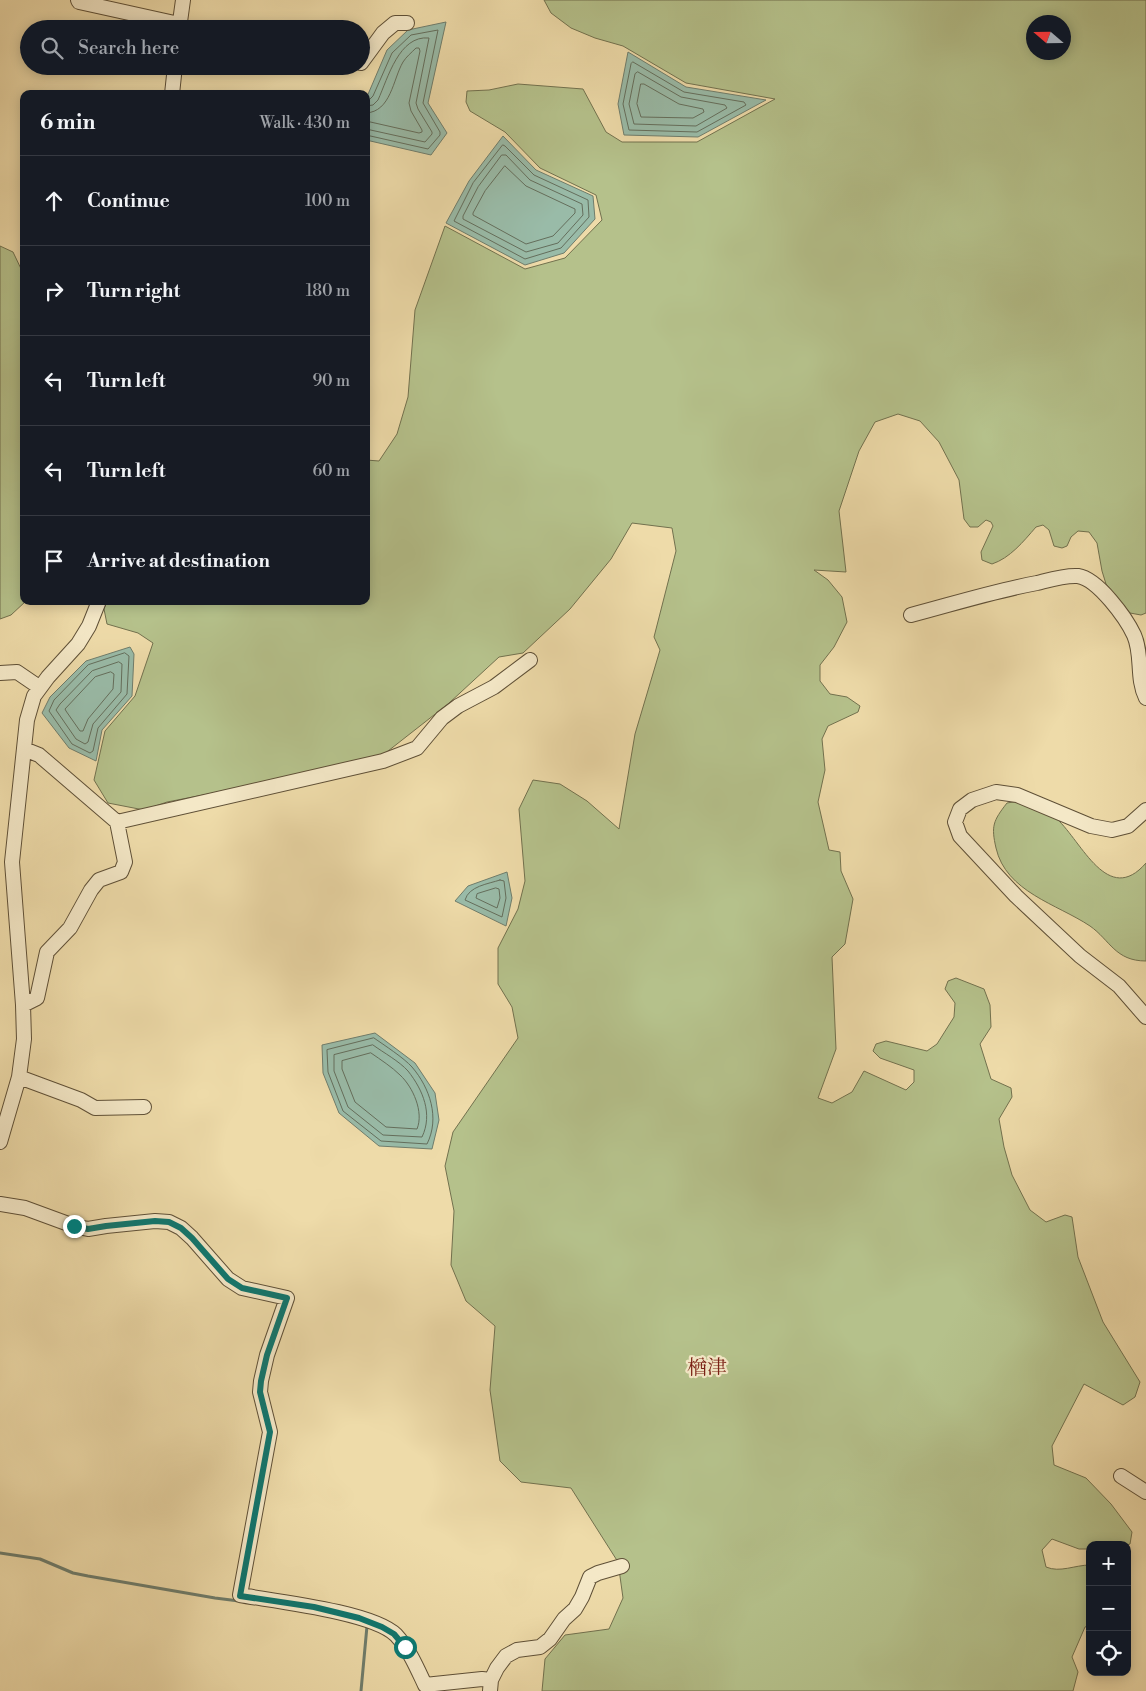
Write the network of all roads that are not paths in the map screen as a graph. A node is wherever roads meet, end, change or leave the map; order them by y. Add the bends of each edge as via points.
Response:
1 (78, 0) edge
2 (182, 0) edge
3 (152, 20) edge
4 (181, 20) edge
5 (407, 22) dead end
6 (370, 51) edge
7 (174, 75) edge
8 (172, 90) edge
9 (97, 605) edge
10 (911, 615) dead end
11 (530, 660) dead end
12 (0, 673) edge
13 (39, 687) junction
14 (1146, 698) edge
15 (24, 749) junction
16 (1146, 810) edge
17 (117, 822) junction
18 (23, 1005) junction
19 (1146, 1017) edge
20 (19, 1077) junction
21 (144, 1108) dead end
22 (0, 1142) edge
23 (0, 1204) edge
24 (1121, 1476) dead end
25 (1146, 1492) edge
26 (622, 1566) dead end
27 (490, 1685) edge
28 (424, 1688) edge

1 - 3 street
2 - 4 street
5 - 6 street via 395,23
7 - 8 street
9 - 13 street via 78,644
10 - 14 street via 1005,589 1079,576 1099,588 1134,634 1139,647 1139,670
11 - 17 street via 494,687 442,718 417,748 383,761
12 - 13 street via 17,672
13 - 15 street via 30,706
15 - 17 street via 39,755
15 - 18 street via 12,862
16 - 19 street via 1128,826 1112,830 1091,826 1017,794 996,792 972,800 960,809 955,822 960,836 1016,896 1080,956 1119,986
17 - 18 street via 125,862 120,872 99,880 91,890 70,928 47,952 37,998
18 - 20 street via 24,1039
20 - 21 street via 95,1108
20 - 22 street
23 - 28 street via 25,1208 88,1229 169,1222 192,1238 228,1279 242,1288 287,1298 261,1381 260,1392 270,1432 240,1596 314,1607 382,1627 394,1634 405,1647
24 - 25 street
26 - 27 street via 590,1577 575,1609 550,1639 540,1647 516,1650 506,1656
27 - 28 street via 482,1679

